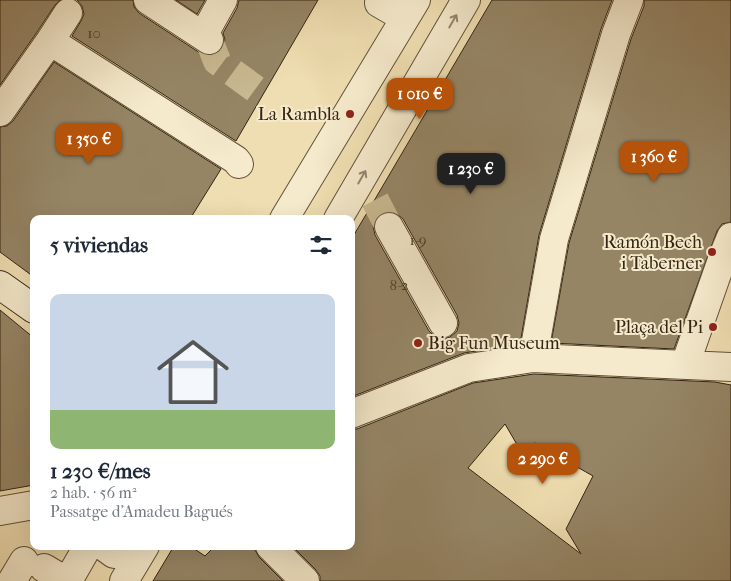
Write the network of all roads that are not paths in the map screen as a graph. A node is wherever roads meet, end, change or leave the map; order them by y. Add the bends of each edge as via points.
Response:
1 (148, 0) edge
2 (223, 0) edge
3 (466, 0) edge
4 (629, 0) edge
5 (379, 3) dead end
6 (68, 13) dead end
7 (406, 16) edge
8 (50, 42) junction
9 (428, 49) dead end
10 (0, 112) edge
11 (239, 164) dead end
12 (286, 215) edge
13 (340, 215) edge
14 (389, 227) tunnel mouth
15 (728, 254) edge
16 (0, 285) edge
17 (30, 306) edge
18 (443, 323) dead end
19 (533, 358) junction
20 (685, 366) junction
21 (731, 367) edge
22 (355, 412) edge
23 (30, 506) edge
24 (0, 511) edge
25 (82, 550) edge
26 (143, 550) edge
27 (274, 550) edge
28 (43, 574) edge
29 (124, 581) edge
30 (305, 581) edge

1 - 2 street via 206,38
13 -> 3 street
4 - 19 street via 554,239
5 - 7 street
6 - 8 street
7 - 9 street
7 - 12 street
8 - 10 street
8 - 11 street
14 - 18 street
15 - 20 street
16 - 17 street
19 - 20 street
19 - 22 street via 469,368
20 - 21 street
23 - 24 street
25 - 28 street
26 - 29 street
27 - 30 street

